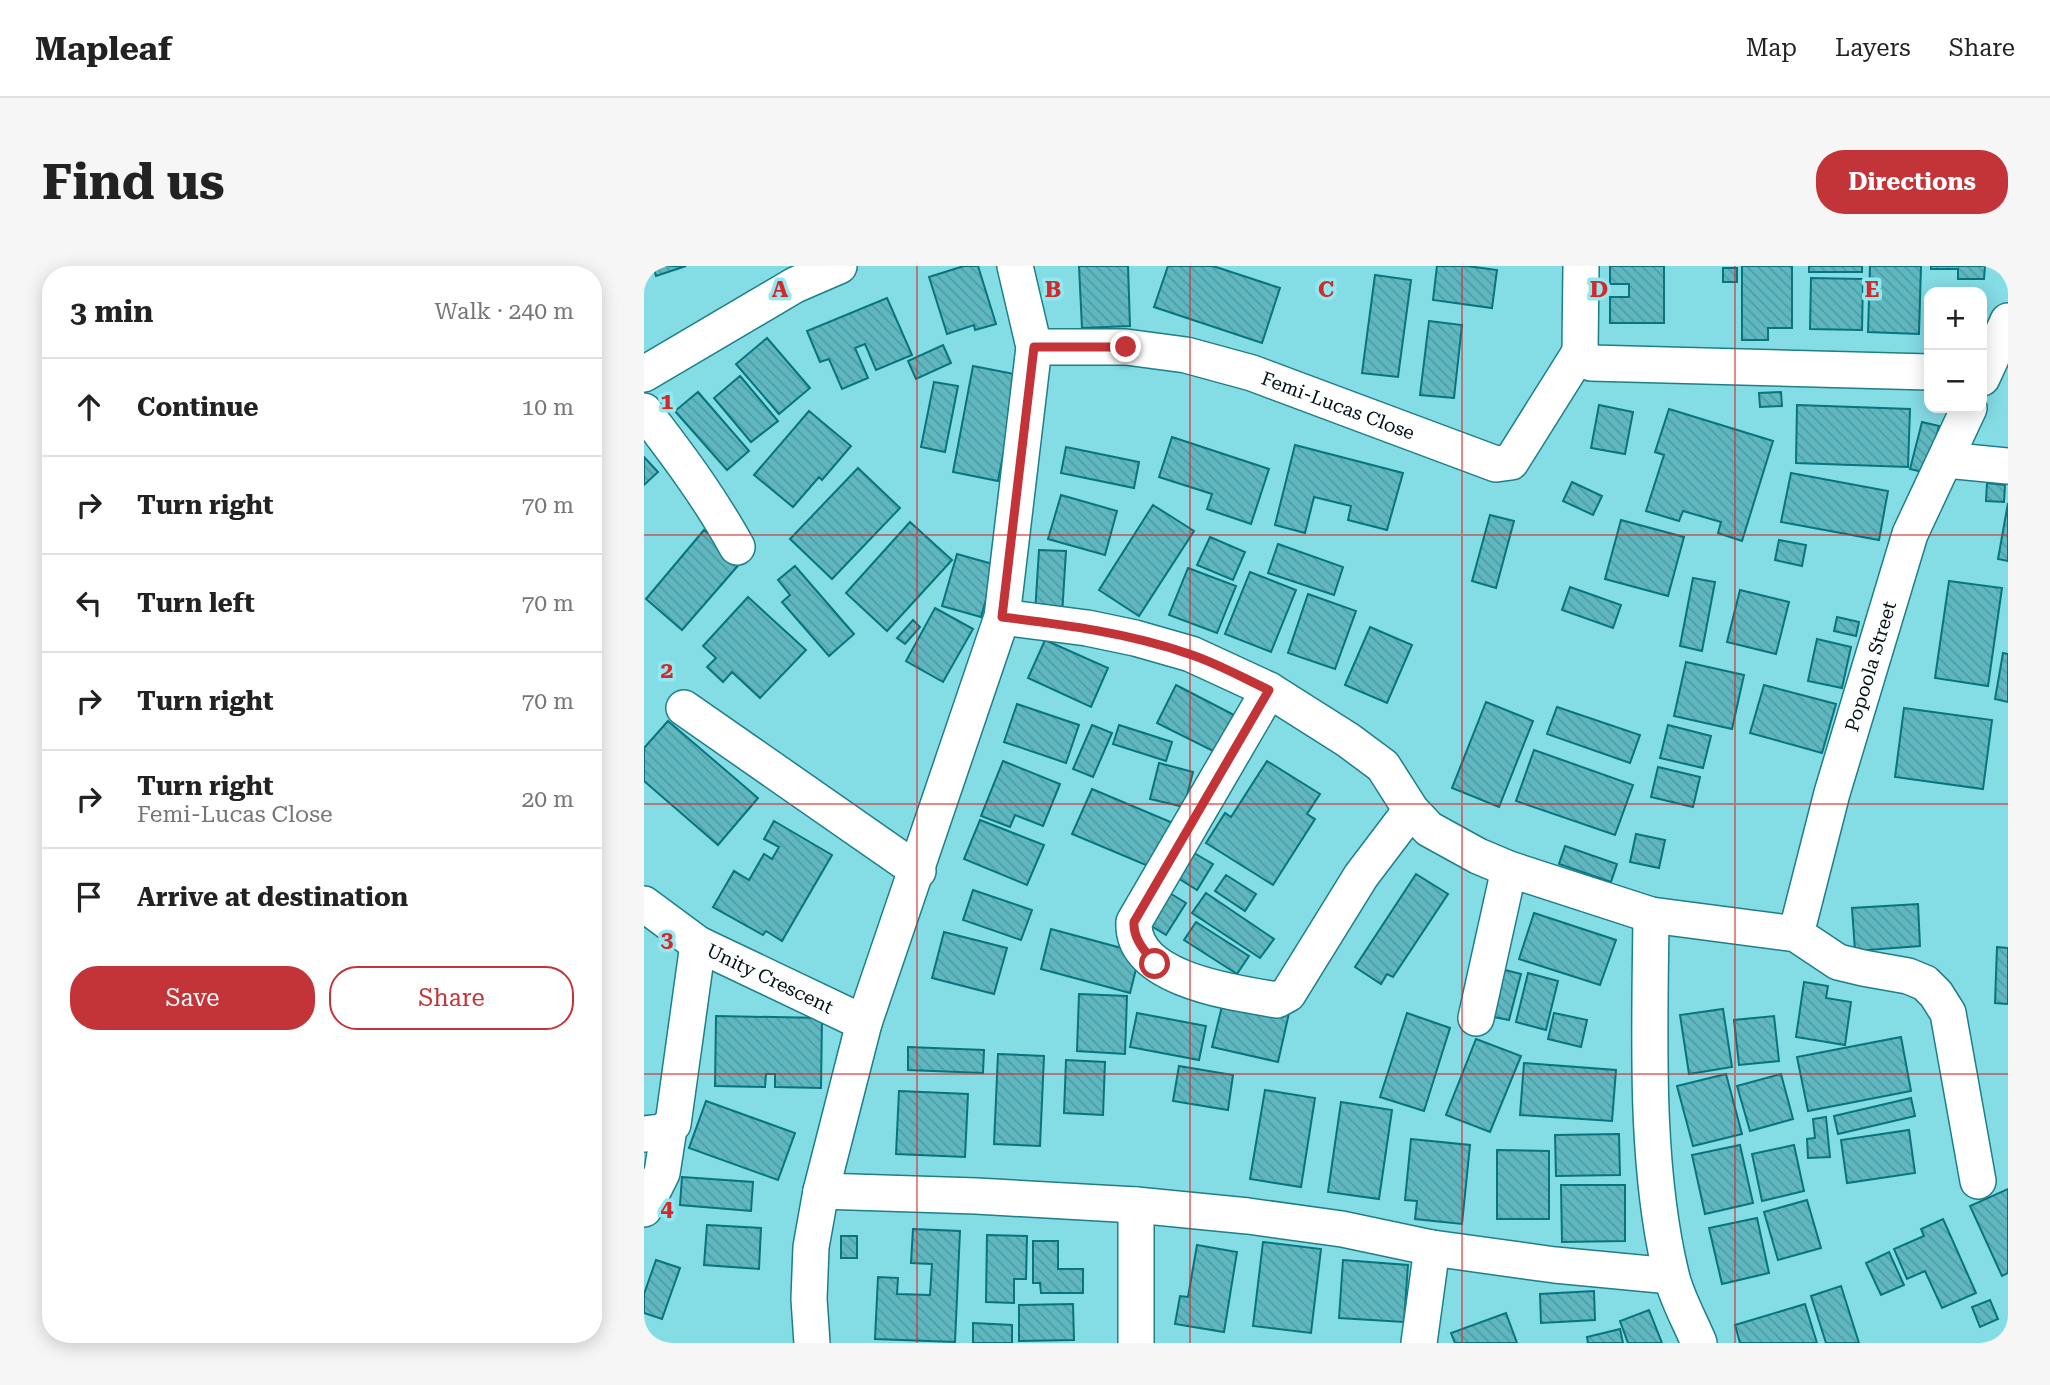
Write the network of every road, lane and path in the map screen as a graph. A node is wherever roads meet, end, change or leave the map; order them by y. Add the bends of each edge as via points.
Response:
1 (839, 266) edge
2 (1015, 266) edge
3 (1581, 266) edge
4 (2008, 321) edge
5 (1034, 347) junction
6 (1580, 352) junction
7 (1987, 365) edge
8 (1924, 372) edge
9 (644, 374) edge
10 (644, 411) edge
11 (1967, 413) edge
12 (1946, 460) junction
13 (2008, 466) edge
14 (737, 547) dead end
15 (1002, 617) junction
16 (1269, 690) junction
17 (684, 708) dead end
18 (1411, 810) junction
19 (1509, 869) junction
20 (918, 871) junction
21 (644, 904) edge
22 (1650, 915) junction
23 (1796, 934) junction
24 (698, 944) junction
25 (1476, 1018) dead end
26 (864, 1023) junction
27 (656, 1131) edge
28 (1978, 1181) dead end
29 (821, 1191) junction
30 (1136, 1205) junction
31 (644, 1209) edge
32 (1432, 1248) junction
33 (1671, 1276) junction
34 (811, 1343) edge
35 (1136, 1343) edge
36 (1419, 1343) edge
37 (1699, 1343) edge

1 - 9 street via 795,285
2 - 5 street
3 - 6 street
4 - 7 street
5 - 6 street, Femi-Lucas Close via 1126,347 1186,355 1252,373 1504,465 1522,447
5 - 15 street
6 - 8 street via 1591,363
10 - 14 street via 713,504
11 - 12 street, Popoola Street
12 - 13 street
12 - 23 street, Popoola Street via 1910,534 1832,793
15 - 16 street via 1135,638 1191,654
15 - 20 street
16 - 18 street via 1383,766
16 - 18 street via 1134,922 1133,932 1155,964 1204,985 1283,998 1360,876
17 - 20 street
18 - 19 street via 1429,828
19 - 22 street
19 - 25 street
20 - 26 street
21 - 24 street, Unity Crescent
22 - 23 street
22 - 33 street via 1654,1173
23 - 28 street via 1838,962 1908,976 1936,993 1948,1013
24 - 26 street, Unity Crescent
24 - 27 street via 673,1124
26 - 29 street
27 - 31 street via 662,1173
29 - 30 street
29 - 34 street via 811,1247
30 - 32 street via 1342,1229
30 - 35 street
32 - 33 street
32 - 36 street
33 - 37 street

